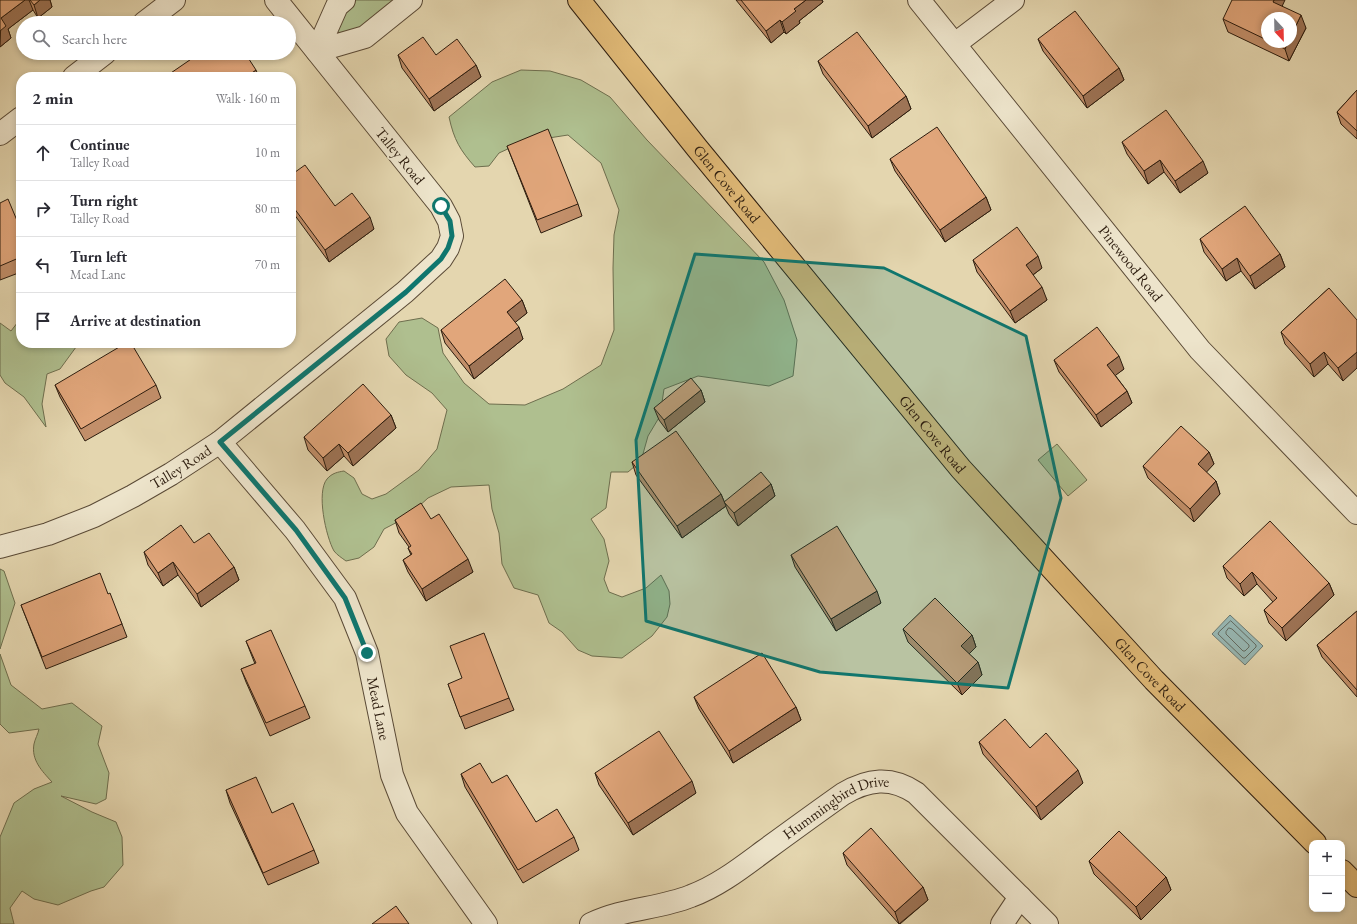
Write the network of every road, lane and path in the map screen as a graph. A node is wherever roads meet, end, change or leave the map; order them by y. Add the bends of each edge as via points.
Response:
1 (174, 0) edge
2 (276, 0) edge
3 (344, 0) edge
4 (411, 0) edge
5 (579, 0) edge
6 (919, 0) edge
7 (1013, 0) edge
8 (153, 16) edge
9 (289, 16) edge
10 (296, 24) edge
11 (955, 44) junction
12 (318, 51) junction
13 (96, 60) edge
14 (80, 72) edge
15 (16, 122) edge
16 (0, 134) edge
17 (220, 442) junction
18 (1357, 513) edge
19 (0, 547) edge
20 (1312, 840) edge
21 (1345, 874) edge
22 (1357, 886) edge
23 (1020, 897) junction
24 (486, 924) edge
25 (592, 924) edge
26 (1002, 924) edge
27 (1047, 924) edge

1 - 8 street
2 - 9 street, Talley Road
3 - 12 street via 337,6
4 - 12 street via 365,38
5 - 20 main road, Glen Cove Road via 961,469 1154,680
6 - 11 street, Pinewood Road
7 - 11 street
10 - 12 street, Talley Road
11 - 18 street, Pinewood Road via 1200,350
12 - 17 street, Talley Road via 441,206 450,221 452,236 441,259 406,292
13 - 14 street
15 - 16 street
17 - 19 street, Talley Road via 165,478 94,516 48,534
17 - 24 street, Mead Lane via 296,530 345,598 367,653 392,775 407,813
21 - 22 main road
23 - 25 street, Hummingbird Drive via 916,793 896,784 871,782 856,786 843,794 733,874 703,891 690,897 617,914
23 - 26 street
23 - 27 street, Hummingbird Drive

